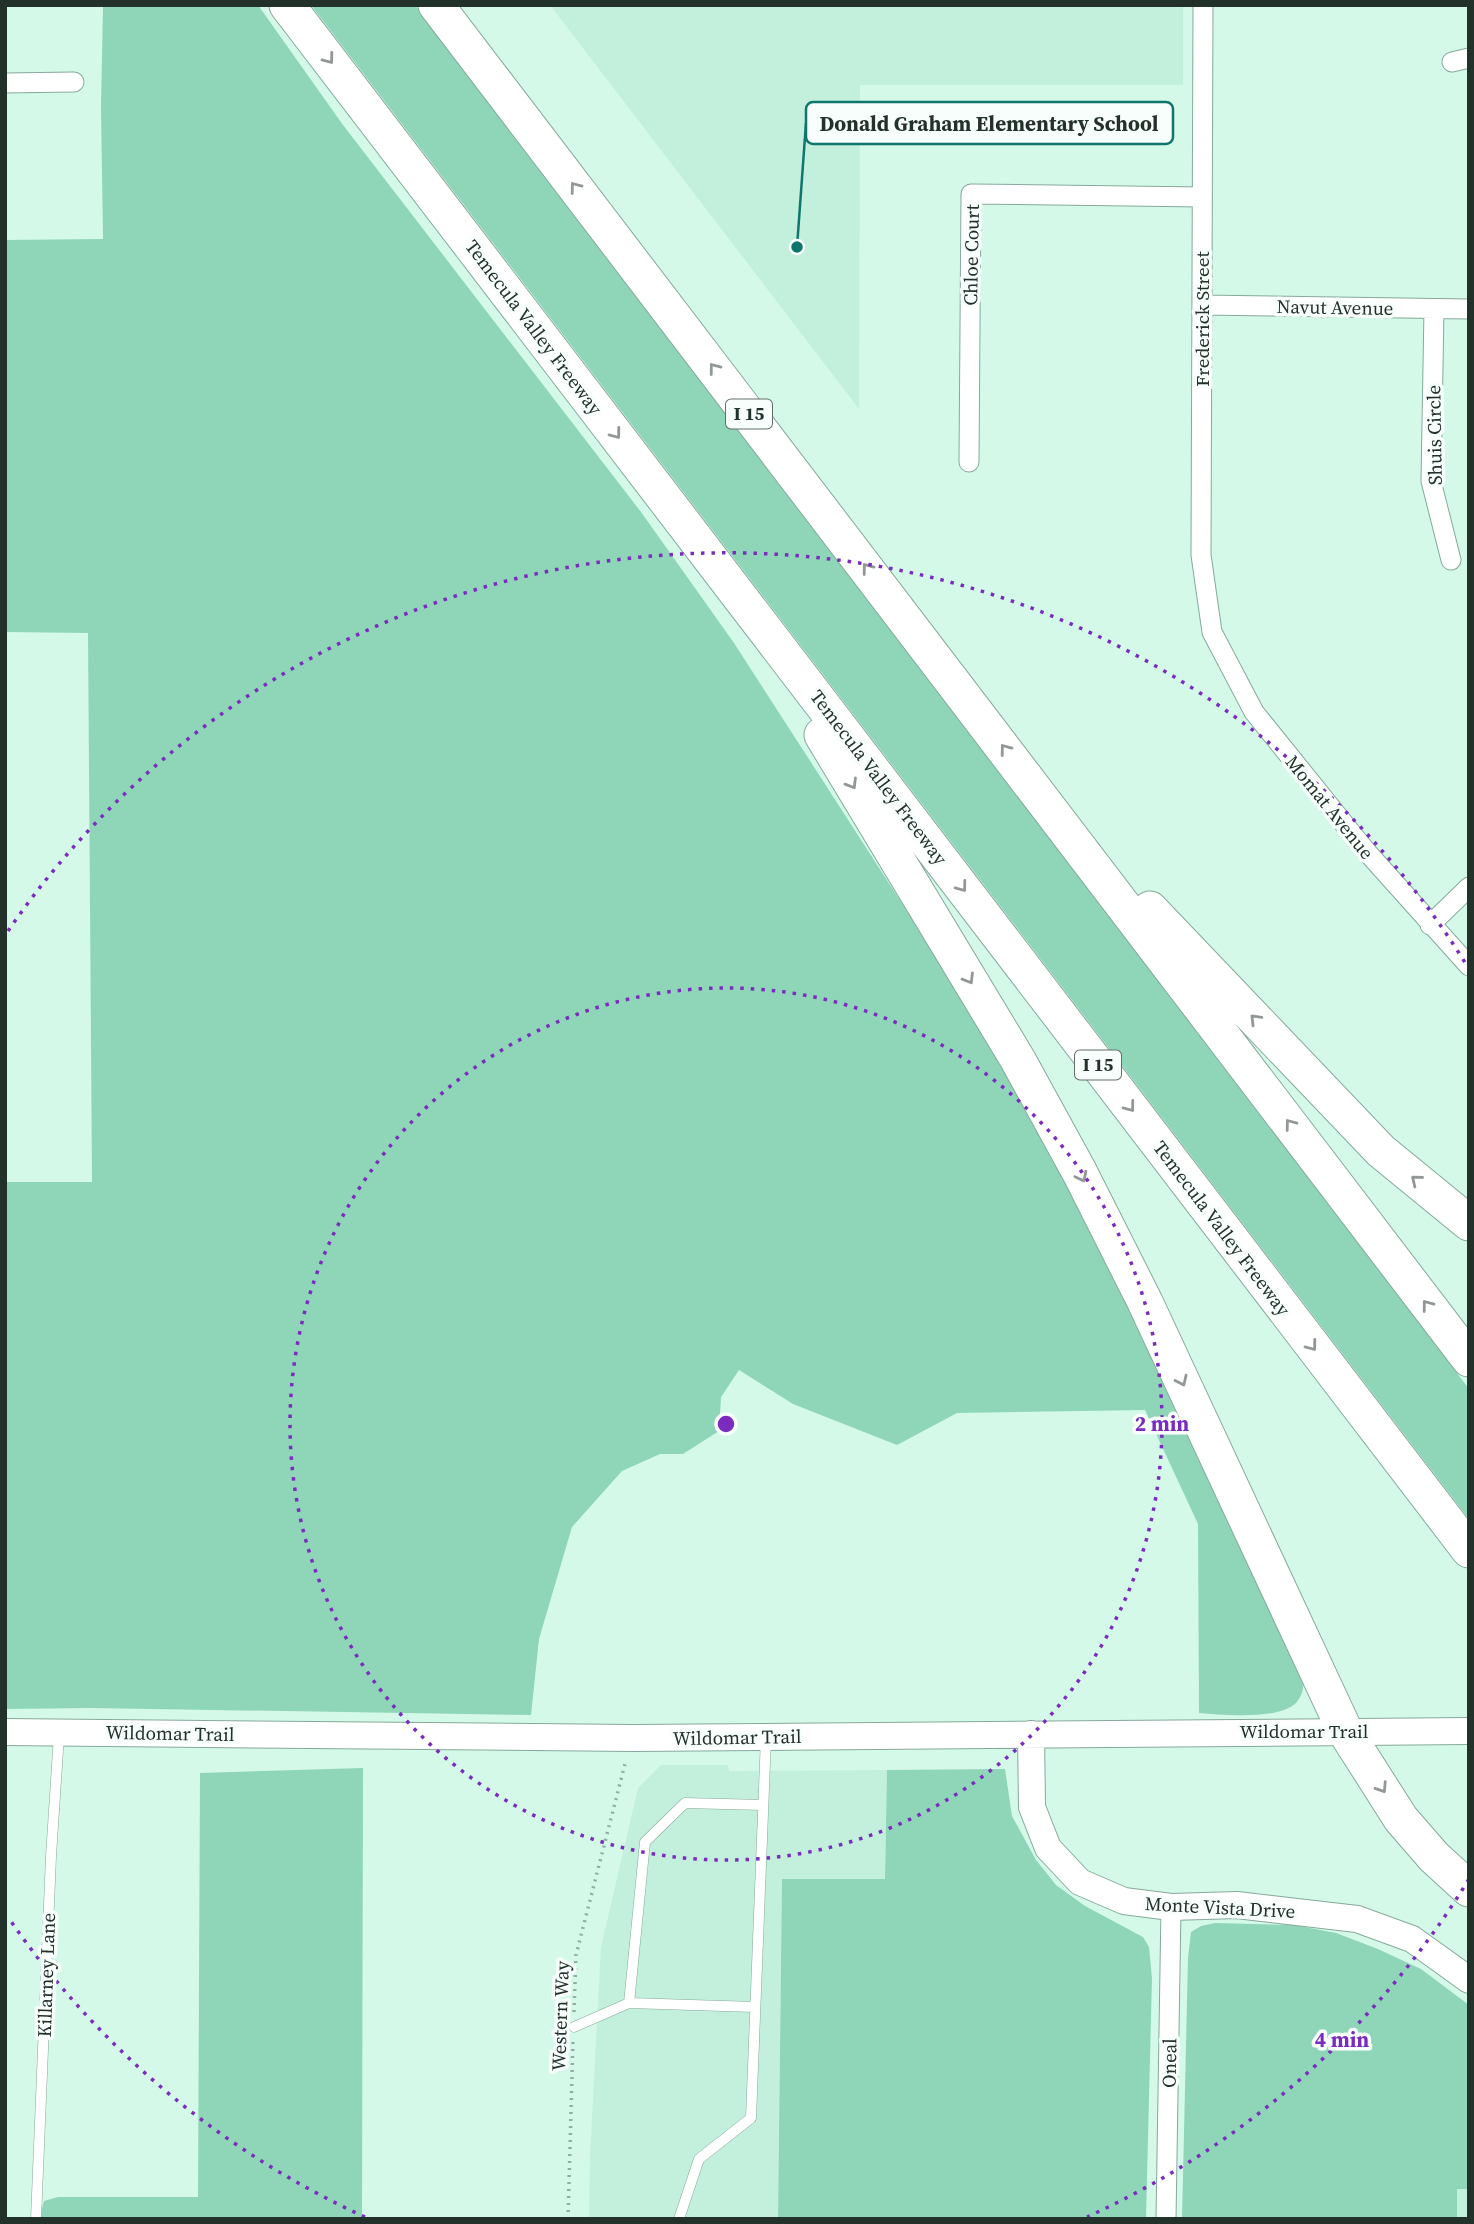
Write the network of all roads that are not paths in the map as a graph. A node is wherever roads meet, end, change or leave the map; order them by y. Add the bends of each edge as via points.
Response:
1 (287, 5) edge
2 (436, 5) edge
3 (1203, 5) edge
4 (74, 82) dead end
5 (5, 83) edge
6 (1202, 197) junction
7 (1202, 305) junction
8 (1434, 309) junction
9 (1469, 309) edge
10 (969, 462) dead end
11 (1451, 559) dead end
12 (727, 579) junction
13 (1212, 632) joint
14 (1036, 790) junction
15 (1469, 887) edge
16 (1430, 926) junction
17 (1469, 966) edge
18 (1469, 1223) edge
19 (1469, 1359) edge
20 (1469, 1550) edge
21 (5, 1731) edge
22 (60, 1731) junction
23 (1345, 1731) junction
24 (1469, 1731) edge
25 (1031, 1734) junction
26 (766, 1736) junction
27 (763, 1805) junction
28 (1469, 1889) edge
29 (1171, 1907) junction
30 (1469, 1980) edge
31 (629, 2003) junction
32 (755, 2007) junction
33 (574, 2027) road end
34 (36, 2219) edge
35 (679, 2219) edge
36 (1166, 2219) edge

1 -> 12 highway, Temecula Valley Freeway / I 15
14 -> 2 highway, I 15
3 - 6 street, Frederick Street
4 - 5 street
6 - 7 street, Frederick Street
6 - 10 street, Chloe Court via 971,194
7 - 8 street, Navut Avenue
7 - 13 street, Frederick Street via 1201,555
8 - 9 street, Navut Avenue
8 - 11 street, Shuis Circle via 1432,481
12 -> 20 highway, Temecula Valley Freeway / I 15
12 -> 23 highway via 1012,1049 1080,1172
13 - 16 street, Momat Avenue via 1254,712
18 -> 14 highway via 1381,1151
19 -> 14 highway, I 15
15 - 16 street
16 - 17 street, Momat Avenue
21 - 22 main road, Wildomar Trail
22 - 26 main road, Wildomar Trail
22 - 34 lane, Killarney Lane
23 - 24 main road, Wildomar Trail
23 - 25 main road, Wildomar Trail
23 -> 28 highway via 1401,1819
25 - 26 main road, Wildomar Trail
25 - 29 main road, Monte Vista Drive via 1032,1807 1048,1848 1080,1882 1124,1901
26 - 27 lane
27 - 31 lane via 685,1803 645,1842
27 - 32 lane
29 - 30 main road, Monte Vista Drive via 1237,1905 1357,1919 1412,1939
29 - 36 street, Oneal
31 - 32 lane
31 - 33 lane
32 - 35 lane via 751,2118 699,2159

